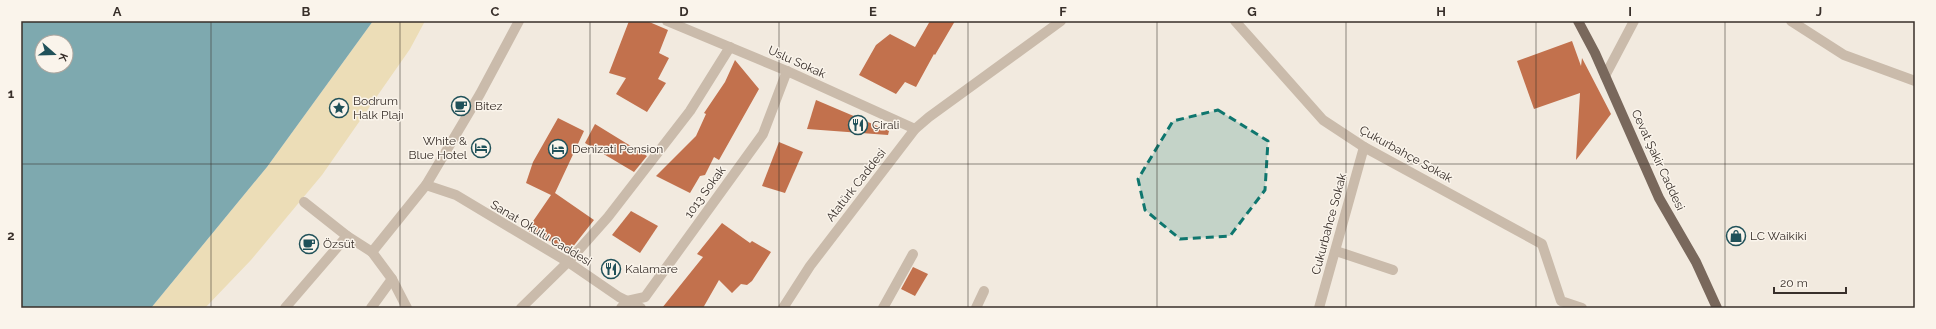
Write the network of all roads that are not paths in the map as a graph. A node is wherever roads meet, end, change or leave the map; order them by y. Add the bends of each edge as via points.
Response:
1 (519, 21) edge
2 (668, 21) edge
3 (1061, 21) edge
4 (1235, 21) edge
5 (1578, 21) edge
6 (1634, 21) edge
7 (1791, 21) edge
8 (730, 46) junction
9 (787, 71) junction
10 (1605, 76) junction
11 (1915, 81) edge
12 (915, 130) junction
13 (1364, 147) junction
14 (426, 185) junction
15 (304, 202) dead end
16 (347, 236) junction
17 (1336, 251) junction
18 (372, 252) junction
19 (913, 254) dead end
20 (568, 262) junction
21 (1393, 270) dead end
22 (392, 279) junction
23 (984, 291) dead end
24 (624, 305) edge
25 (286, 308) edge
26 (371, 308) edge
27 (407, 308) edge
28 (521, 308) edge
29 (641, 308) edge
30 (783, 308) edge
31 (883, 308) edge
32 (976, 308) edge
33 (1319, 308) edge
34 (1582, 308) edge
35 (1717, 308) edge

1 - 14 street via 480,94
2 - 8 street, Uslu Sokak
3 - 12 street, Atatürk Caddesi via 929,117
4 - 13 street, Çukurbahçe Sokak via 1323,120
5 - 10 main road, Cevat Şakir Caddesi
6 - 10 street
7 - 11 street via 1844,55
8 - 9 street, Uslu Sokak
8 - 20 street via 685,117 608,217
9 - 12 street, Uslu Sokak
9 - 24 street, 1013 Sokak via 763,134 645,297
10 - 35 main road, Cevat Şakir Caddesi via 1659,198 1696,262
12 - 30 street, Atatürk Caddesi via 810,266
13 - 17 street, Cukurbahce Sokak
13 - 34 street, Çukurbahçe Sokak via 1542,244 1561,301
14 - 18 street
14 - 20 street, Sanat Okulu Caddesi via 456,196
15 - 16 street
16 - 18 street
16 - 25 street
17 - 21 street
17 - 33 street, Cukurbahce Sokak
18 - 22 street
19 - 31 street
20 - 24 street, Sanat Okulu Caddesi
20 - 28 street
22 - 26 street
22 - 27 street
23 - 32 street
24 - 29 street, Sanat Okulu Caddesi

